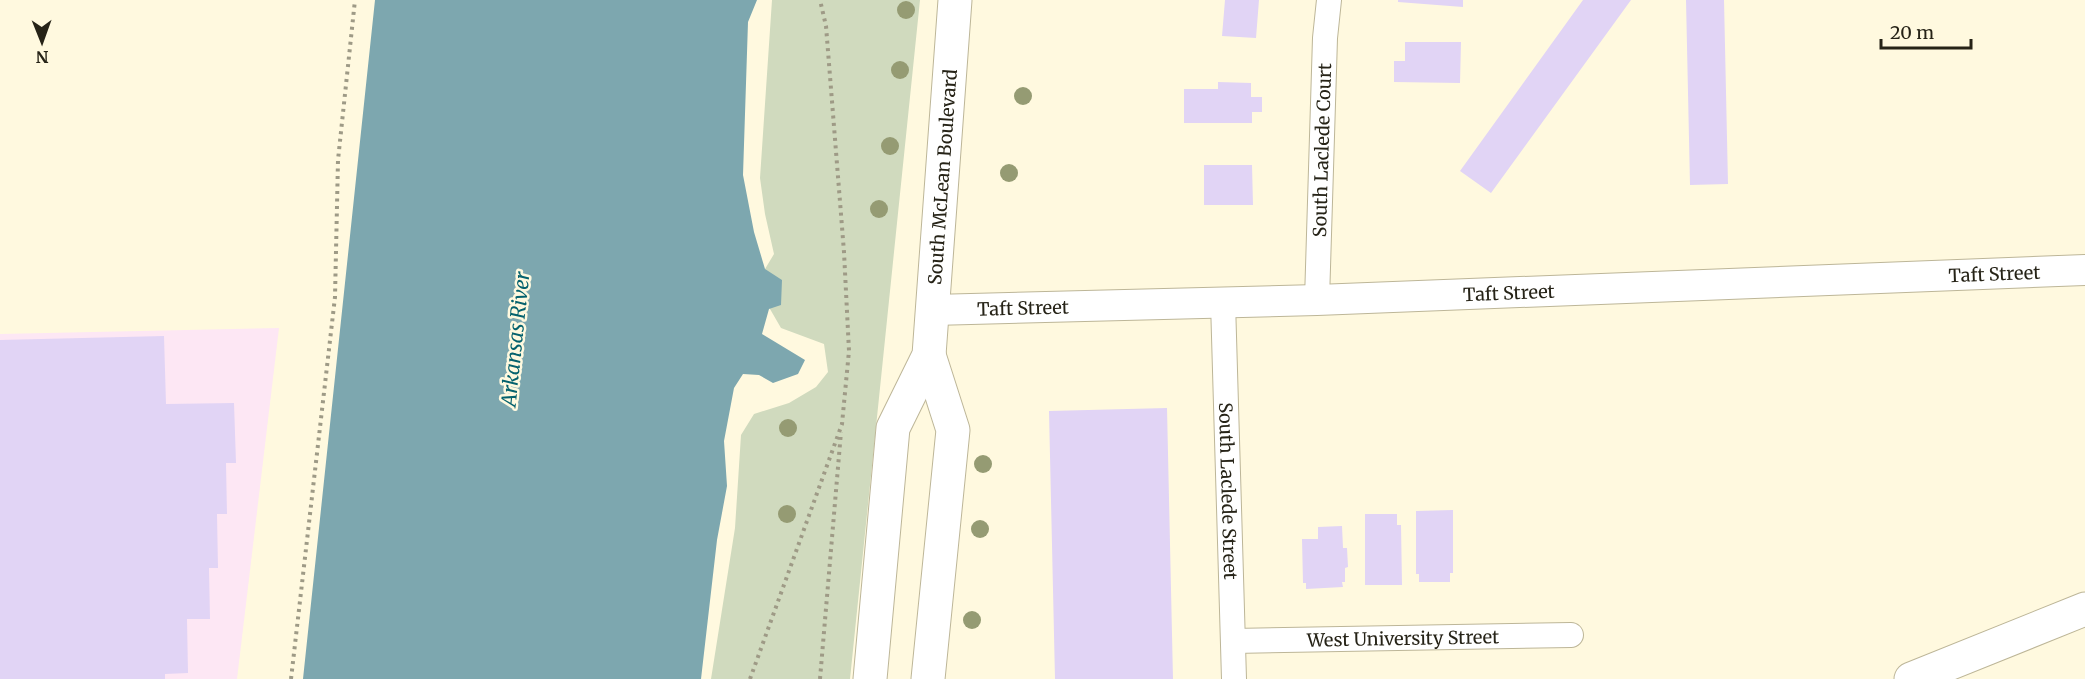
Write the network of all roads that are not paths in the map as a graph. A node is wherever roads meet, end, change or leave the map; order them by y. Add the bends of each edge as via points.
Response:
1 (955, 0) edge
2 (1329, 0) edge
3 (2085, 270) edge
4 (1317, 300) junction
5 (1223, 302) junction
6 (933, 310) junction
7 (929, 355) junction
8 (2080, 611) edge
9 (1571, 634) dead end
10 (1233, 641) junction
11 (870, 679) edge
12 (928, 679) edge
13 (1234, 679) edge
14 (1911, 679) edge

1 - 6 main road, South McLean Boulevard
2 - 4 street, South Laclede Court
3 - 4 street, Taft Street
4 - 5 street, Taft Street
5 - 6 street, Taft Street
5 - 10 street, South Laclede Street
6 - 7 main road, South McLean Boulevard
7 - 11 main road, South McLean Boulevard via 893,428
7 - 12 main road, South McLean Boulevard via 953,430
8 - 14 main road
9 - 10 street, West University Street
10 - 13 street, South Laclede Street

